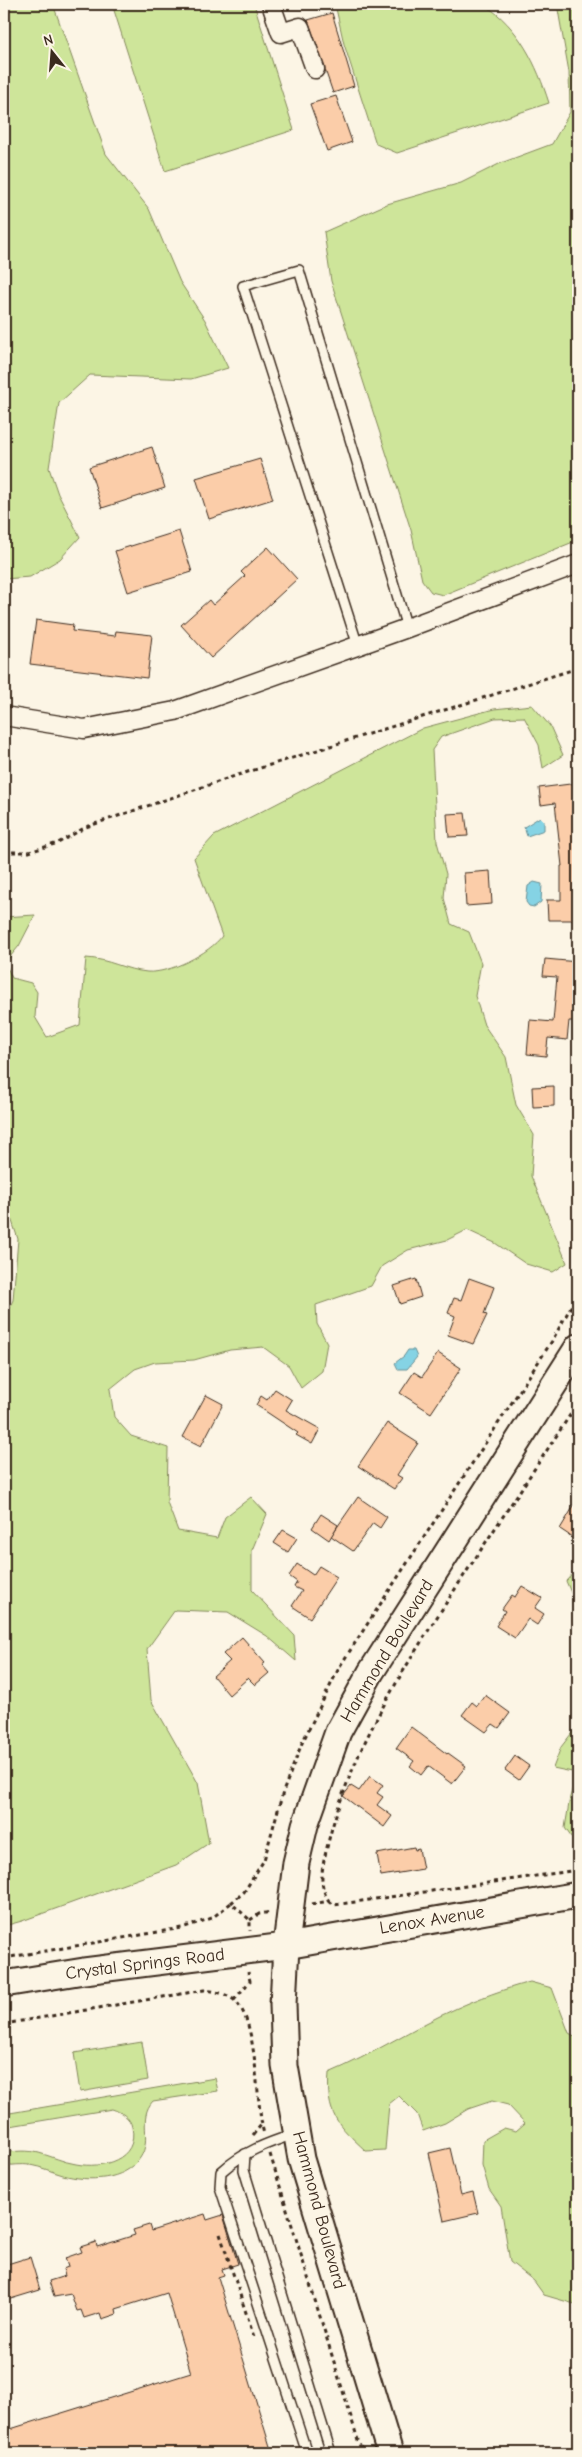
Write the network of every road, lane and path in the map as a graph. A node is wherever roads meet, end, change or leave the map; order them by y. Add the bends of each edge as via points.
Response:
1 (271, 4) edge
2 (315, 69) dead end
3 (578, 564) edge
4 (407, 628) junction
5 (358, 646) junction
6 (578, 668) edge
7 (4, 716) edge
8 (4, 852) edge
9 (578, 1347) edge
10 (578, 1403) edge
11 (578, 1870) edge
12 (578, 1895) edge
13 (329, 1901) junction
14 (290, 1909) junction
15 (250, 1920) dead end
16 (286, 1946) junction
17 (4, 1984) edge
18 (4, 2024) edge
19 (297, 2133) junction
20 (266, 2143) junction
21 (245, 2154) junction
22 (306, 2453) edge
23 (331, 2453) edge
24 (362, 2453) edge
25 (390, 2453) edge

1 - 2 street via 281,33 300,27
3 - 4 street
4 - 5 street
4 - 5 lane via 299,270 243,286
5 - 7 street via 175,711 84,729
6 - 8 path via 235,776 86,827 58,843 29,852
9 - 14 street, Hammond Boulevard via 370,1672 338,1732 305,1824
10 - 13 path via 426,1634 360,1750 334,1820 321,1876 321,1889
11 - 13 path via 334,1905
12 - 16 street, Lenox Avenue
13 - 14 path
14 - 15 path via 259,1914
14 - 16 street, Hammond Boulevard
16 - 17 street, Crystal Springs Road
16 - 19 street, Hammond Boulevard via 283,2004 285,2066
18 - 20 path via 204,1990 219,1992 234,2000 246,2017
19 - 20 lane
19 - 25 street, Hammond Boulevard via 301,2159
20 - 21 lane
20 - 24 path
21 - 22 lane via 221,2172 220,2187
21 - 23 lane via 244,2170

